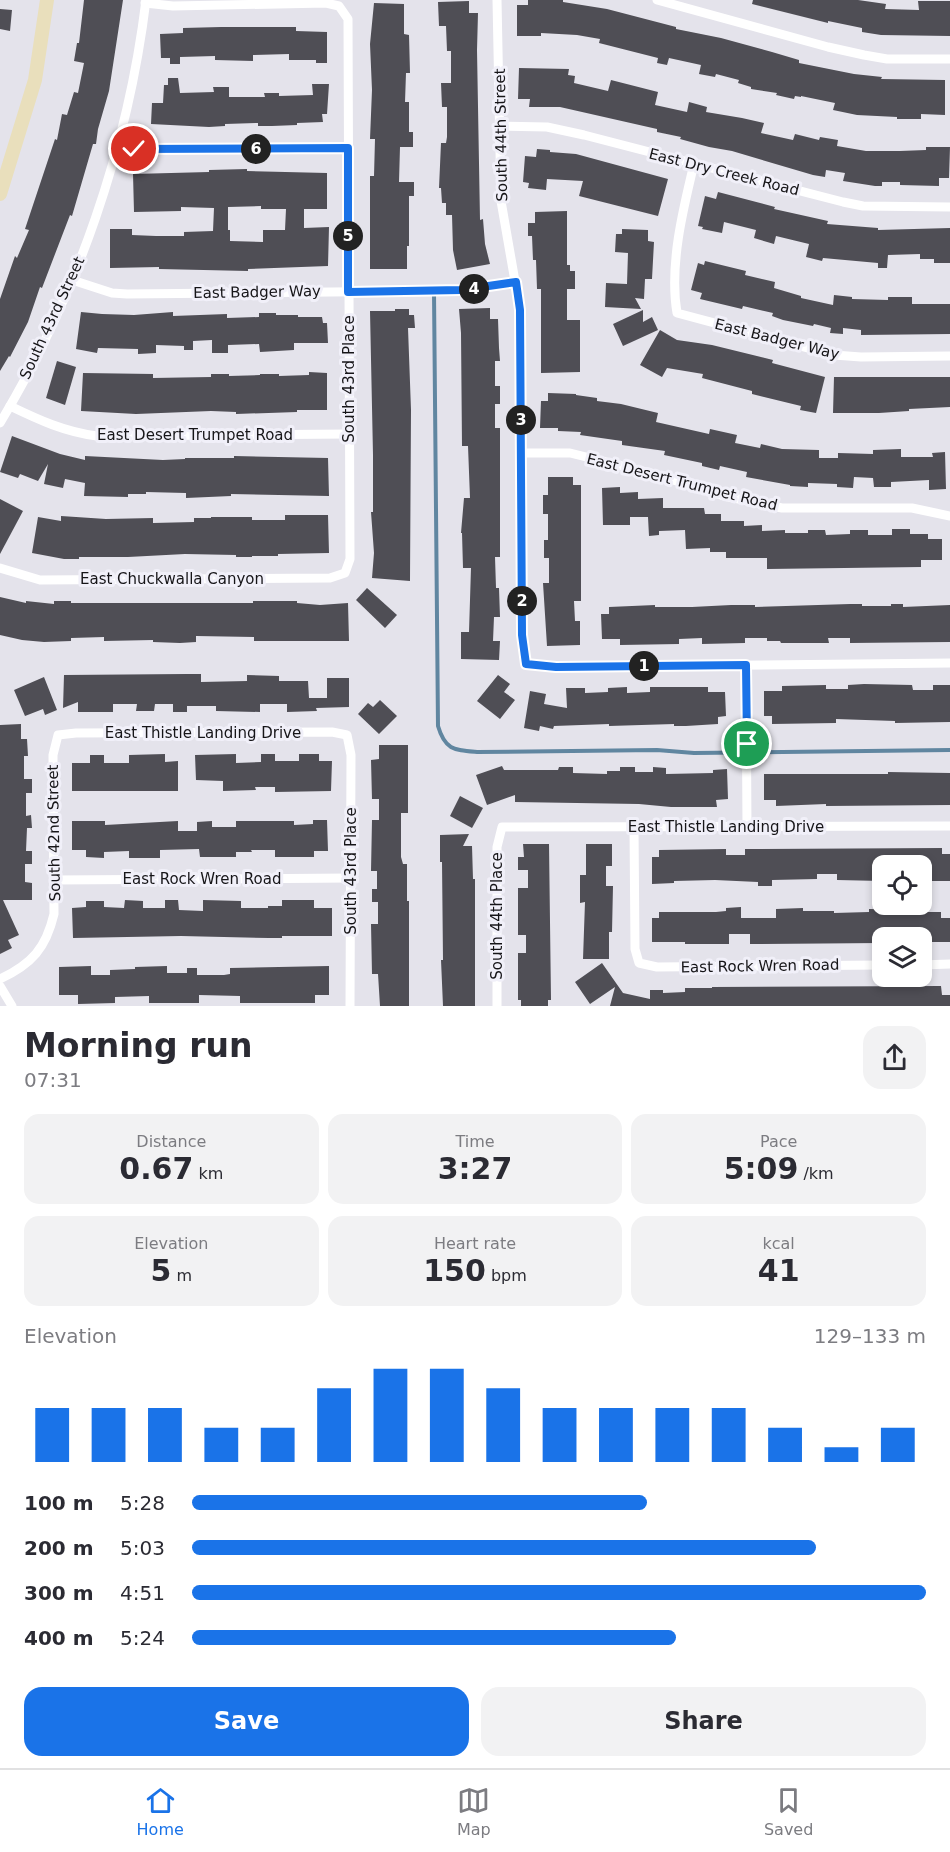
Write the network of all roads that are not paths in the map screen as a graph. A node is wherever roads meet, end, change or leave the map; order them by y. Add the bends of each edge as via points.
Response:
1 (47, 0) edge
2 (497, 0) edge
3 (657, 0) edge
4 (146, 2) edge
5 (950, 59) edge
6 (500, 126) junction
7 (118, 145) junction
8 (348, 148) junction
9 (694, 164) junction
10 (0, 194) edge
11 (950, 207) edge
12 (72, 280) junction
13 (516, 282) junction
14 (348, 292) junction
15 (950, 356) edge
16 (10, 406) junction
17 (0, 423) edge
18 (349, 434) junction
19 (521, 453) junction
20 (950, 516) edge
21 (0, 568) edge
22 (345, 573) joint
23 (950, 663) edge
24 (746, 665) junction
25 (58, 735) joint
26 (347, 735) joint
27 (502, 826) joint
28 (950, 826) edge
29 (634, 827) junction
30 (747, 828) junction
31 (350, 878) junction
32 (54, 880) junction
33 (950, 964) edge
34 (872, 965) edge
35 (932, 965) edge
36 (0, 979) edge
37 (0, 986) edge
38 (12, 1006) edge
39 (350, 1006) edge
40 (497, 1006) edge

1 - 10 street via 34,80
2 - 6 street, South 44th Street
3 - 5 street via 864,55
4 - 7 street, South 43rd Street
4 - 8 street, South 43rd Place via 172,6 339,6 348,19
6 - 9 street, East Dry Creek Road via 547,127
6 - 13 street, South 44th Street via 501,201
7 - 8 street via 148,150
7 - 12 street, South 43rd Street
8 - 14 street, South 43rd Place
9 - 11 street, East Dry Creek Road via 863,206
9 - 15 street, East Badger Way via 678,243 674,295 677,313 834,355
12 - 14 street, East Badger Way via 127,294
12 - 16 street, South 43rd Street
13 - 14 street, East Badger Way via 461,290
13 - 19 street, South 44th Street via 520,310
14 - 18 street, South 43rd Place
16 - 17 street, South 43rd Street
16 - 18 street, East Desert Trumpet Road via 56,427 97,436
18 - 22 street, South 43rd Place via 350,559
19 - 20 street, East Desert Trumpet Road via 570,453 782,508 912,508
19 - 24 street, South 44th Street via 522,635 526,664
21 - 22 street, East Chuckwalla Canyon via 40,580 330,578
23 - 24 street
24 - 30 street
25 - 26 street, East Thistle Landing Drive
25 - 32 street, South 42nd Street via 53,756
26 - 31 street, South 43rd Place via 351,755
27 - 29 street, East Thistle Landing Drive
27 - 40 street, South 44th Place via 496,847
28 - 30 street, East Thistle Landing Drive
29 - 30 street, East Thistle Landing Drive
29 - 34 street, East Rock Wren Road via 634,949 639,963 657,967
31 - 32 street, East Rock Wren Road
31 - 39 street, South 43rd Place
32 - 36 street, South 42nd Street via 54,914 44,943 27,964
33 - 35 street
37 - 38 street

